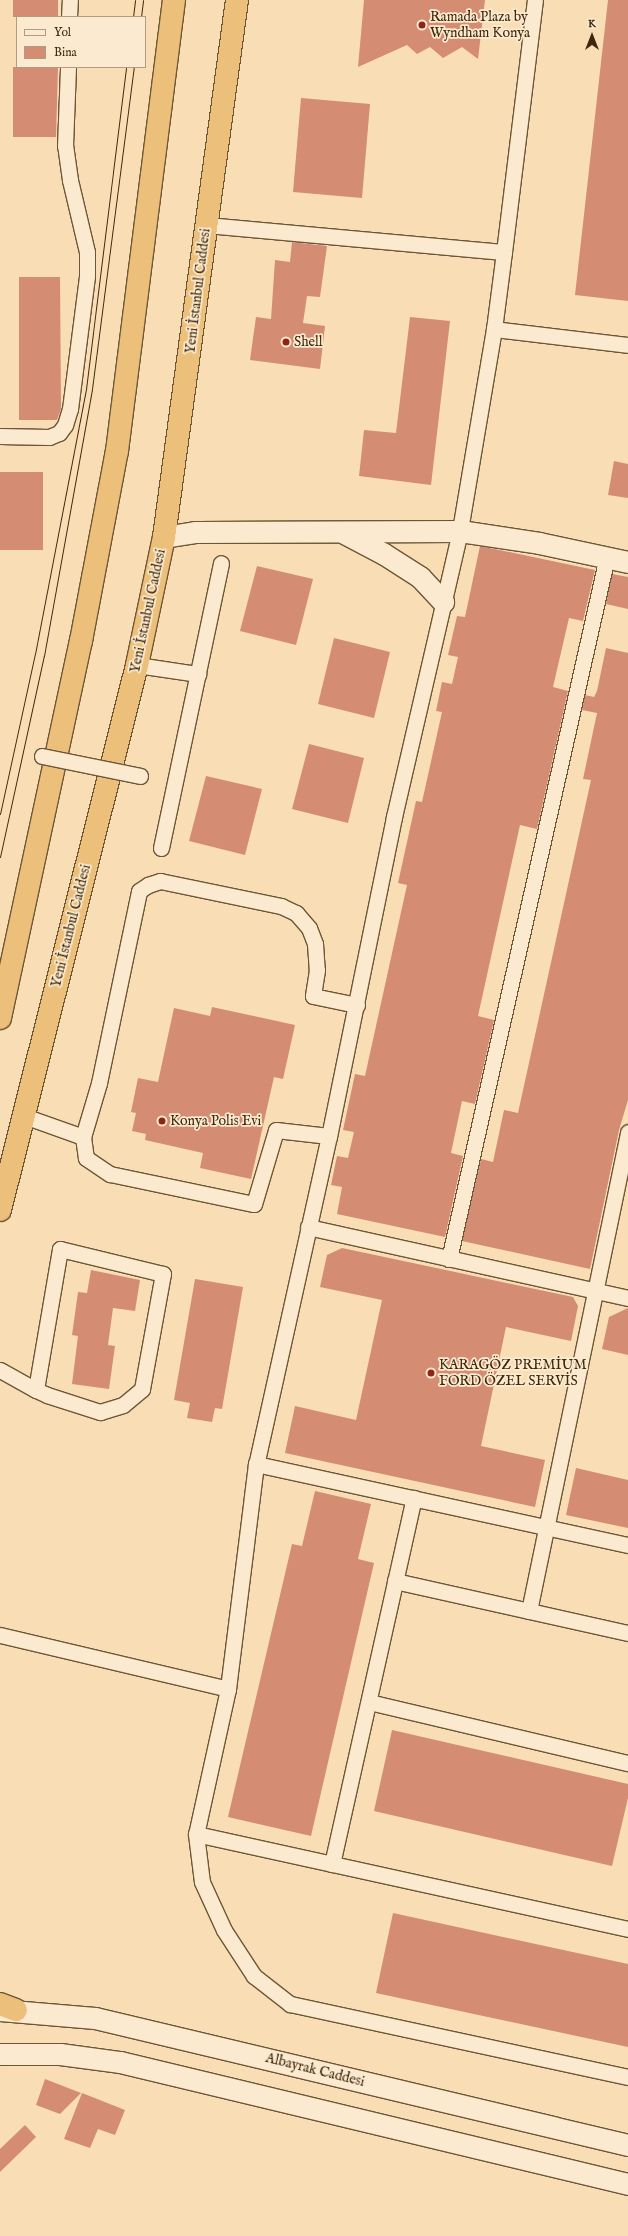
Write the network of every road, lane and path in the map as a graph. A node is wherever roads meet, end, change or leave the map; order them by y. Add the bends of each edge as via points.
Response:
1 (70, 0) edge
2 (174, 0) edge
3 (237, 0) edge
4 (535, 0) edge
5 (69, 16) edge
6 (68, 68) edge
7 (206, 225) junction
8 (504, 252) junction
9 (494, 329) junction
10 (628, 345) edge
11 (0, 436) edge
12 (460, 531) junction
13 (341, 532) junction
14 (164, 537) junction
15 (607, 557) junction
16 (628, 562) edge
17 (221, 563) dead end
18 (443, 602) junction
19 (137, 665) junction
20 (198, 674) junction
21 (42, 756) dead end
22 (140, 776) dead end
23 (161, 848) dead end
24 (357, 1005) junction
25 (0, 1018) edge
26 (24, 1116) junction
27 (628, 1132) edge
28 (329, 1136) junction
29 (83, 1137) junction
30 (0, 1210) edge
31 (308, 1227) junction
32 (449, 1259) junction
33 (593, 1291) junction
34 (628, 1298) edge
35 (0, 1370) edge
36 (36, 1390) junction
37 (256, 1464) junction
38 (414, 1498) junction
39 (546, 1527) junction
40 (628, 1545) edge
41 (395, 1581) junction
42 (529, 1611) junction
43 (628, 1633) edge
44 (0, 1635) edge
45 (228, 1689) junction
46 (368, 1702) junction
47 (628, 1763) edge
48 (196, 1834) junction
49 (332, 1864) junction
50 (628, 1929) edge
51 (5, 2008) edge
52 (0, 2054) edge
53 (628, 2077) edge
54 (628, 2146) edge
55 (628, 2184) edge

1 - 5 street
2 - 25 highway via 117,451 81,641
3 - 7 highway, Yeni İstanbul Caddesi
4 - 8 street
6 - 11 street via 65,146 70,180 87,252 87,276 70,409 66,425 59,433 49,437
7 - 8 street
7 - 14 highway, Yeni İstanbul Caddesi
8 - 9 street
9 - 10 street
9 - 12 street
12 - 13 main road
12 - 15 main road
12 - 18 street
13 - 14 main road via 195,532
13 - 18 main road via 384,554 420,577
14 - 19 highway, Yeni İstanbul Caddesi
15 - 16 main road
15 - 32 street
17 - 20 street
18 - 24 street via 394,817
19 - 20 street
19 - 26 highway, Yeni İstanbul Caddesi
20 - 23 street
21 - 22 street, bridge
24 - 28 street
24 - 29 street via 313,996 317,970 315,944 309,928 296,913 281,906 160,881 148,885 139,892 99,1083
26 - 29 street
26 - 30 highway, Yeni İstanbul Caddesi
27 - 33 street
28 - 29 street via 276,1130 254,1204 110,1174 86,1158
28 - 31 street
31 - 32 street
31 - 37 street
32 - 33 street
33 - 34 street
33 - 39 street
35 - 36 street
36 - 36 street via 100,1412 123,1405 142,1389 164,1274 60,1249
37 - 38 street
37 - 45 street
38 - 39 street
38 - 41 street
39 - 40 street
39 - 42 street
41 - 42 street
41 - 46 street
42 - 43 street
44 - 45 street
45 - 48 street
46 - 47 street
46 - 49 street
48 - 49 street
48 - 53 street via 202,1882 224,1930 254,1976 290,2004
49 - 50 street
51 - 54 main road, Albayrak Caddesi via 95,2018
52 - 55 main road via 60,2054 133,2065

